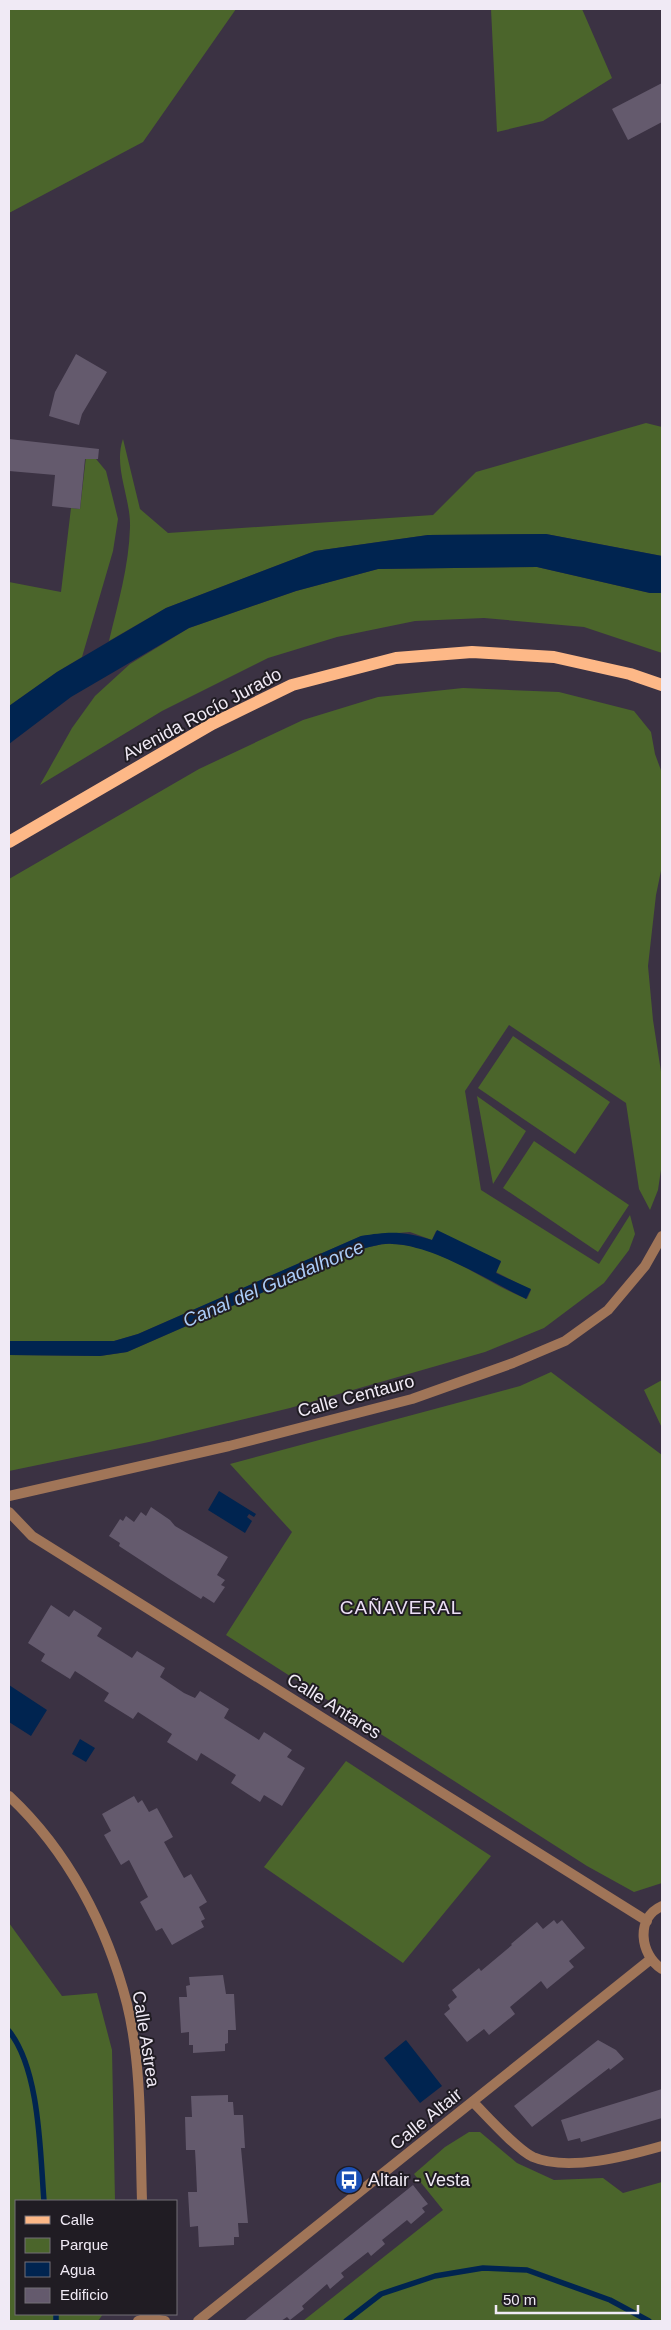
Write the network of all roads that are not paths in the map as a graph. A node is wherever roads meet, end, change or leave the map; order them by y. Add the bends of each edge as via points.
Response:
1 (662, 686) edge
2 (9, 842) edge
3 (662, 1239) edge
4 (9, 1496) edge
5 (9, 1512) edge
6 (9, 1796) edge
7 (662, 1906) edge
8 (647, 1921) junction
9 (650, 1959) junction
10 (662, 1969) edge
11 (473, 2102) junction
12 (662, 2146) edge
13 (142, 2200) edge
14 (144, 2318) edge
15 (165, 2321) edge
16 (198, 2321) edge

1 - 2 main road, Avenida Rocío Jurado via 630,674 554,657 472,652 396,658 292,685 212,724
3 - 4 street, Calle Centauro via 645,1266 608,1310 565,1342 513,1363 412,1399 229,1446
5 - 8 street, Calle Antares via 32,1536
6 - 13 street, Calle Astrea via 31,1816 73,1873 107,1940 128,2006 138,2075
7 - 8 street
8 - 9 street via 643,1940
9 - 10 street
9 - 11 street, Calle Altair
11 - 12 street via 533,2157 573,2165
11 - 16 street, Calle Altair
14 - 15 street

